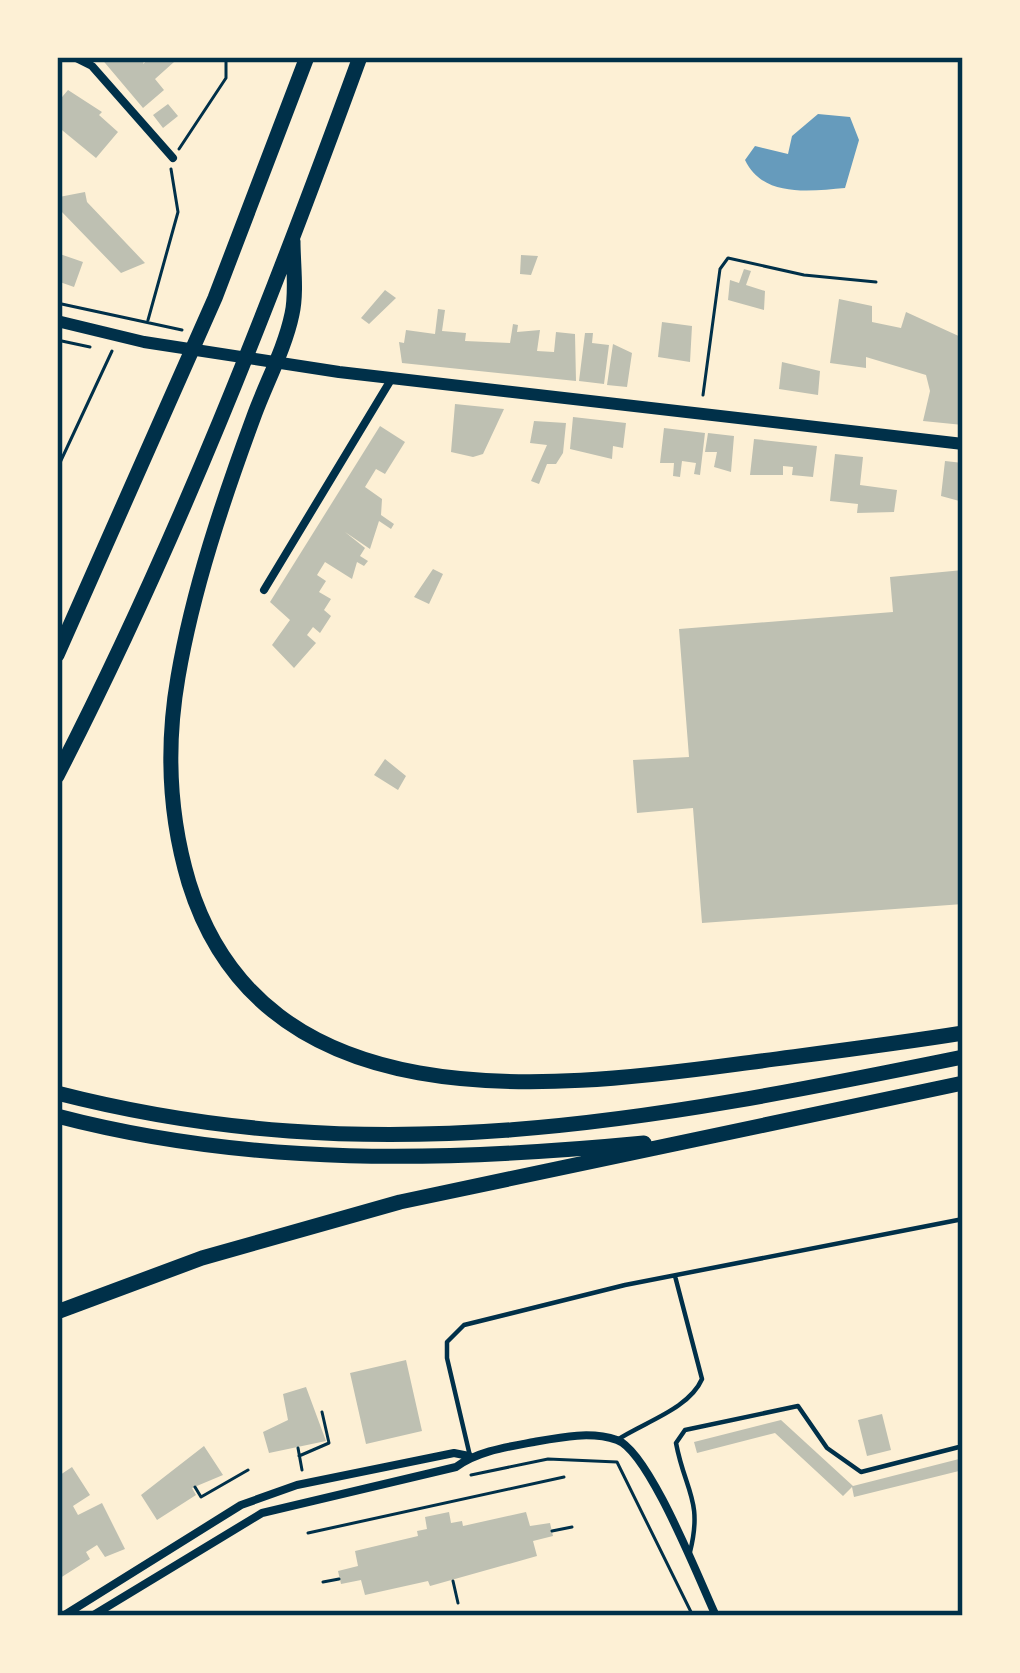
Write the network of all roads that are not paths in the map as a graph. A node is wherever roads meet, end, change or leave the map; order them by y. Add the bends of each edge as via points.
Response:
1 (74, 57) edge
2 (307, 57) edge
3 (360, 57) edge
4 (89, 62) edge
5 (173, 158) road end
6 (292, 242) junction
7 (57, 321) edge
8 (392, 378) junction
9 (963, 444) edge
10 (264, 590) dead end
11 (57, 655) edge
12 (57, 776) edge
13 (963, 1033) edge
14 (963, 1057) edge
15 (963, 1083) edge
16 (57, 1093) edge
17 (57, 1116) edge
18 (716, 1136) junction
19 (963, 1219) edge
20 (675, 1276) junction
21 (57, 1312) edge
22 (617, 1440) junction
23 (963, 1446) edge
24 (470, 1456) junction
25 (689, 1559) junction
26 (63, 1616) edge
27 (92, 1616) edge
28 (716, 1616) edge

1 - 4 street
2 - 11 highway via 215,298
3 - 6 highway
4 - 5 street
6 - 12 highway via 170,537
6 - 13 highway via 293,312 190,621 175,696 170,773 182,858 213,940 267,1003 334,1048 416,1075 500,1083 631,1077
7 - 8 main road via 144,342
8 - 9 main road
8 - 10 street
14 - 16 highway via 642,1118 493,1135 259,1130
15 - 18 highway
17 - 18 highway via 212,1148 377,1160
18 - 21 highway via 286,1231
19 - 20 lane
20 - 22 lane via 702,1379 686,1402
20 - 24 lane via 454,1331 447,1358
22 - 24 street via 559,1437
22 - 25 street via 640,1459
23 - 25 lane via 861,1472 826,1448 798,1406 685,1430 676,1443 699,1519
24 - 26 street via 305,1484 225,1513
24 - 27 street via 456,1467 262,1513
25 - 28 street

